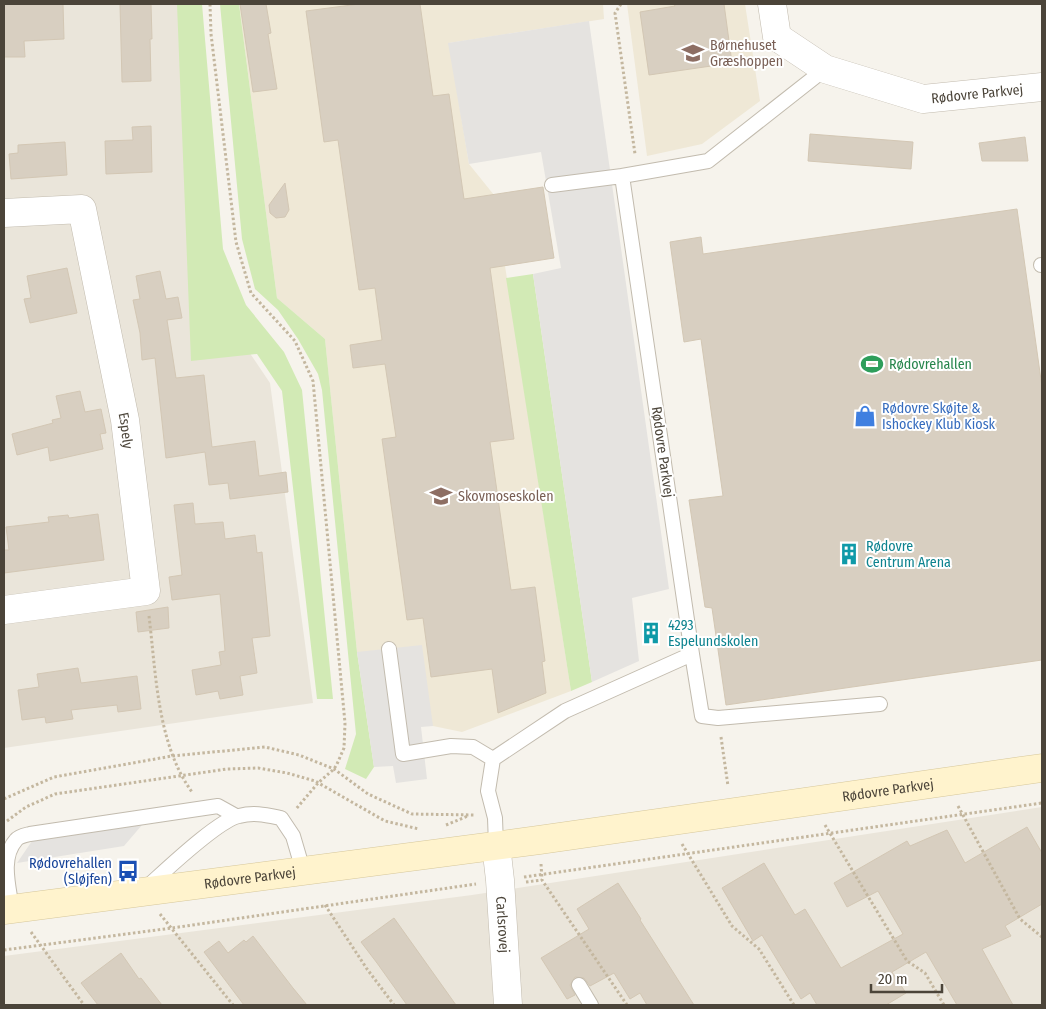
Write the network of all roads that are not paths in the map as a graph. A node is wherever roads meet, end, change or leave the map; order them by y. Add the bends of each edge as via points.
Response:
1 (772, 4) edge
2 (825, 69) junction
3 (1042, 87) edge
4 (622, 176) junction
5 (552, 185) dead end
6 (4, 213) edge
7 (4, 610) edge
8 (389, 648) dead end
9 (692, 654) junction
10 (880, 704) dead end
11 (493, 759) junction
12 (1042, 768) edge
13 (236, 816) junction
14 (496, 844) junction
15 (303, 870) junction
16 (142, 892) junction
17 (8, 909) edge
18 (580, 985) dead end
19 (508, 1005) edge
20 (591, 1005) edge

1 - 2 street, Rødovre Parkvej via 777,37
2 - 3 street, Rødovre Parkvej via 923,100
2 - 4 lane via 708,161
4 - 5 lane
4 - 9 lane, Rødovre Parkvej
6 - 7 street, Espely via 82,209 125,420 146,591
8 - 11 lane via 403,754 451,746 473,747
9 - 10 lane, Rødovre Parkvej via 702,716 718,718
9 - 11 lane via 565,711
11 - 14 lane via 488,791 495,818
12 - 14 street, Rødovre Parkvej
13 - 15 lane via 256,813 281,818 293,836
13 - 16 lane via 215,829
13 - 17 lane via 218,806 17,838 7,853
14 - 15 street, Rødovre Parkvej
14 - 19 street, Carlsrovej
15 - 16 street, Rødovre Parkvej
16 - 17 street, Rødovre Parkvej
18 - 20 lane

